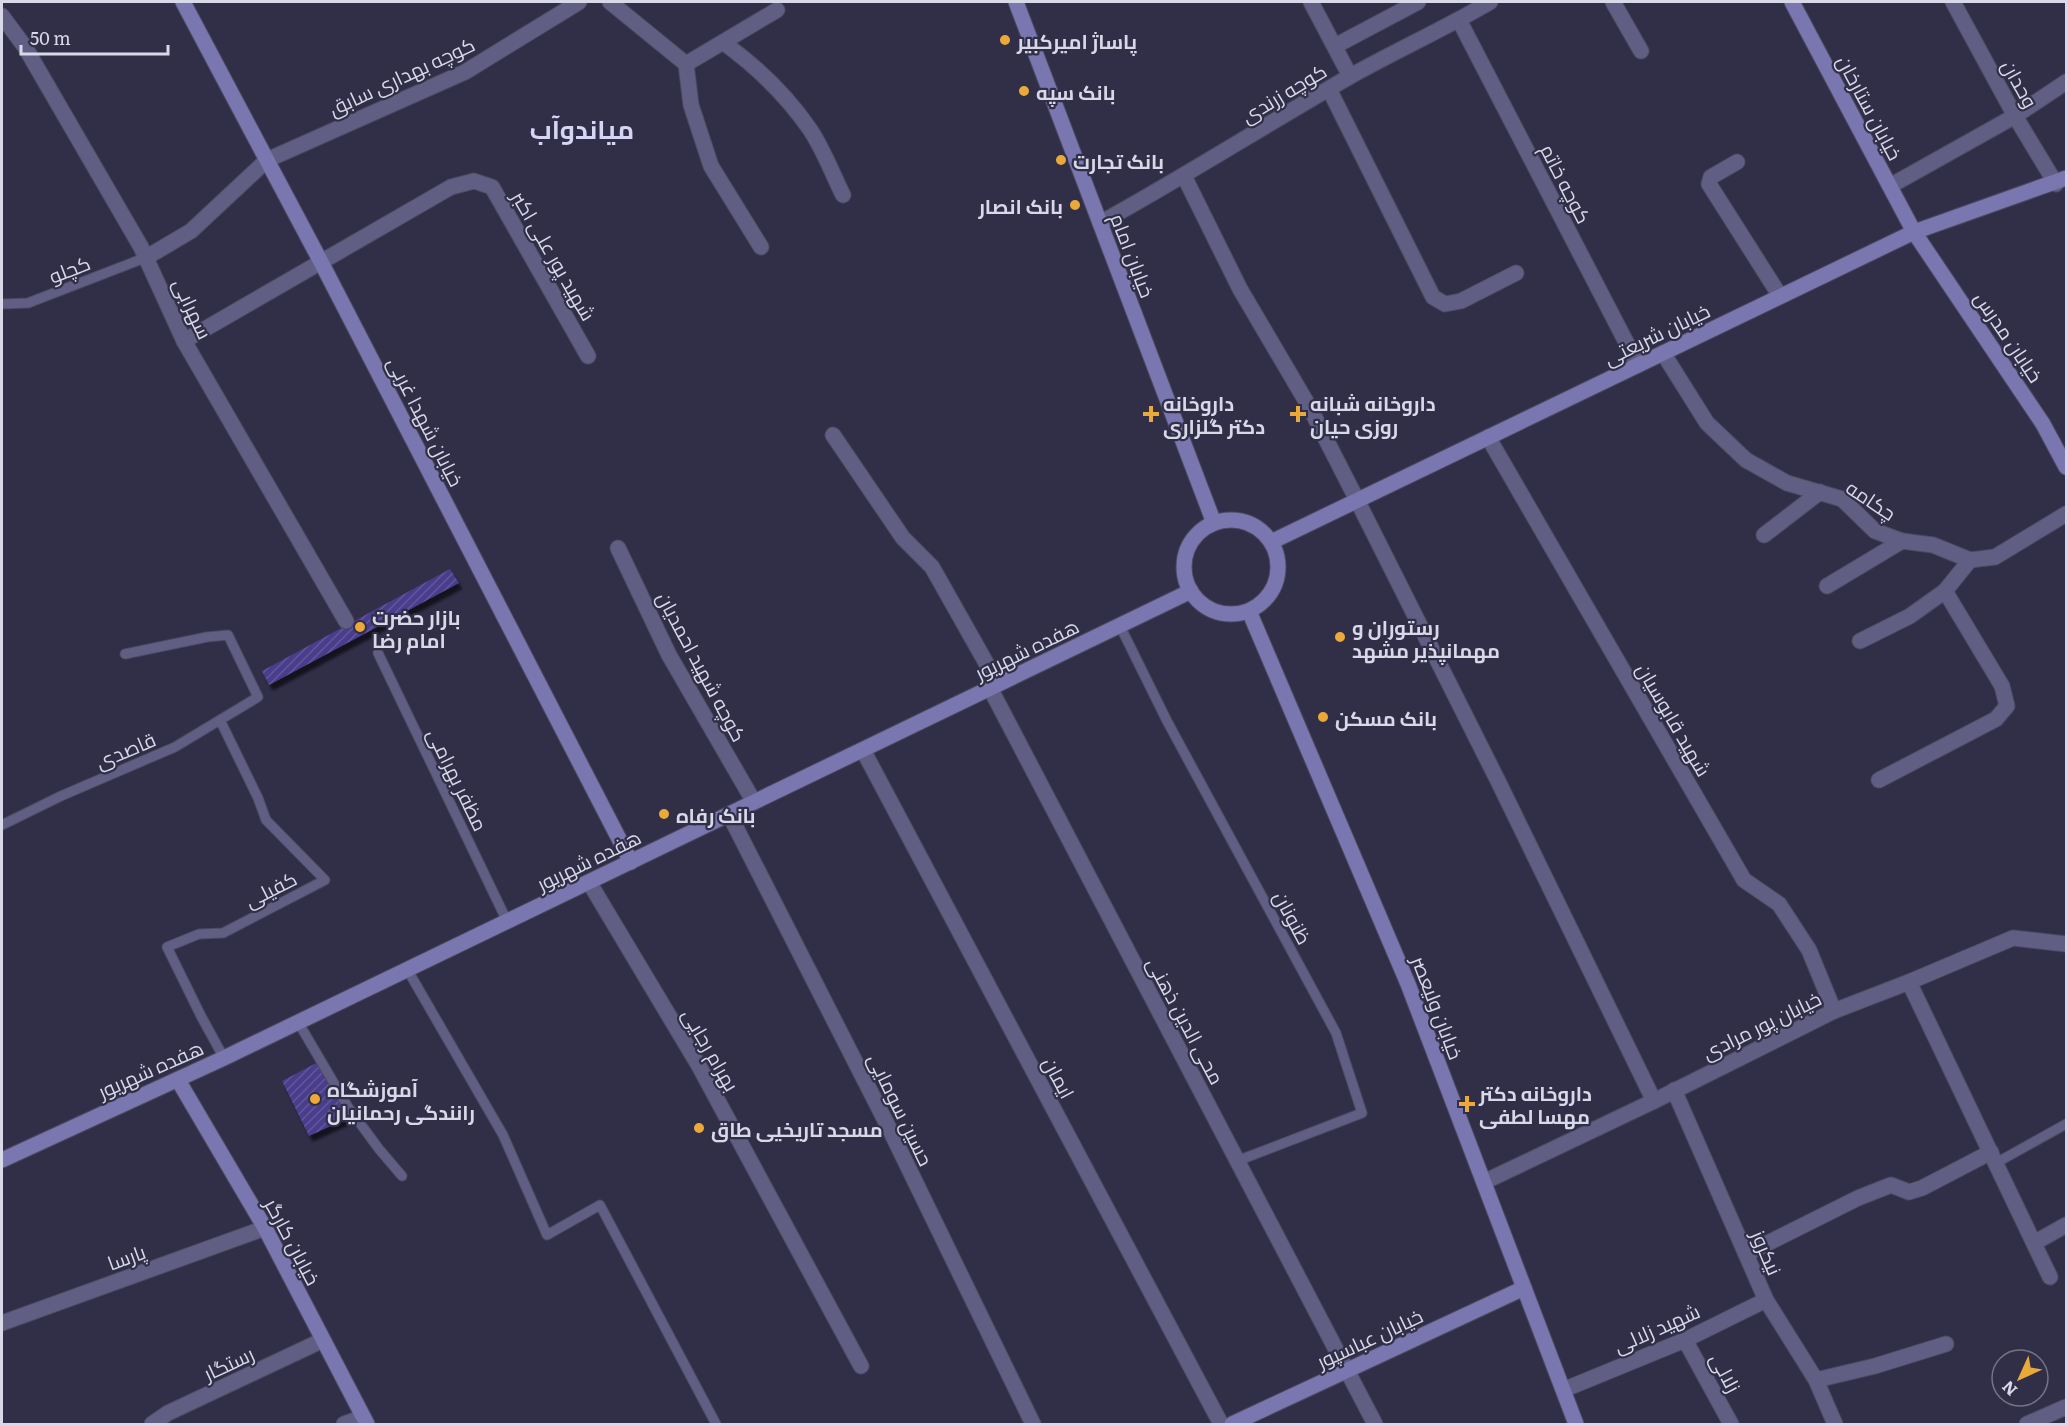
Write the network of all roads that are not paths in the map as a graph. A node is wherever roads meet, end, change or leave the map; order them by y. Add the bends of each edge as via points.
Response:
1 (183, 2) edge
2 (579, 2) edge
3 (610, 2) edge
4 (1016, 2) edge
5 (1311, 2) edge
6 (1418, 2) edge
7 (1613, 2) edge
8 (1792, 2) edge
9 (1953, 2) edge
10 (1480, 4) edge
11 (777, 10) dead end
12 (2, 16) edge
13 (1459, 20) junction
14 (724, 43) junction
15 (1335, 46) junction
16 (1641, 51) dead end
17 (686, 64) junction
18 (1350, 76) junction
19 (2067, 82) edge
20 (1329, 89) junction
21 (2015, 116) junction
22 (267, 160) junction
23 (1737, 162) dead end
24 (1185, 176) junction
25 (2061, 181) edge
26 (1890, 186) junction
27 (843, 195) dead end
28 (1100, 223) junction
29 (1914, 232) junction
30 (761, 247) dead end
31 (147, 257) junction
32 (321, 262) junction
33 (1516, 273) dead end
34 (1780, 296) junction
35 (2, 304) edge
36 (184, 340) junction
37 (1663, 353) junction
38 (588, 356) dead end
39 (1638, 365) junction
40 (833, 435) dead end
41 (1488, 437) junction
42 (2067, 467) edge
43 (1820, 492) junction
44 (1357, 500) junction
45 (2067, 514) edge
46 (1214, 523) junction
47 (1764, 535) dead end
48 (1902, 541) junction
49 (1271, 542) junction
50 (618, 548) dead end
51 (1970, 560) junction
52 (1827, 586) dead end
53 (1191, 591) junction
54 (1945, 591) junction
55 (1249, 611) junction
56 (346, 621) dead end
57 (1119, 626) junction
58 (1860, 641) dead end
59 (378, 653) dead end
60 (125, 654) dead end
61 (994, 686) junction
62 (220, 720) junction
63 (863, 750) junction
64 (1879, 780) dead end
65 (754, 802) junction
66 (729, 814) junction
67 (2, 825) edge
68 (631, 862) junction
69 (589, 882) junction
70 (507, 921) junction
71 (2067, 944) edge
72 (407, 969) junction
73 (1909, 982) junction
74 (1834, 1011) junction
75 (298, 1022) junction
76 (224, 1058) junction
77 (178, 1080) junction
78 (1674, 1090) junction
79 (1654, 1101) junction
80 (2067, 1124) edge
81 (1994, 1158) junction
82 (2, 1160) edge
83 (1237, 1161) junction
84 (402, 1176) dead end
85 (1484, 1182) junction
86 (2067, 1226) edge
87 (265, 1228) junction
88 (2034, 1243) junction
89 (1746, 1254) junction
90 (2050, 1277) dead end
91 (1524, 1288) junction
92 (1766, 1300) junction
93 (2, 1323) edge
94 (323, 1340) junction
95 (1685, 1340) junction
96 (1946, 1344) dead end
97 (861, 1366) dead end
98 (1347, 1371) junction
99 (1816, 1380) junction
100 (1563, 1390) junction
101 (2067, 1407) edge
102 (365, 1421) edge
103 (152, 1425) edge
104 (344, 1425) edge
105 (716, 1425) edge
106 (1033, 1425) edge
107 (1221, 1425) edge
108 (1232, 1425) edge
109 (1375, 1425) edge
110 (1576, 1425) edge
111 (1731, 1425) edge
112 (1835, 1425) edge
113 (2027, 1425) edge

1 - 22 main road, خیابان شهدا غربی
2 - 22 street, کوچه بهداری سابق via 465,72
3 - 17 street
4 - 28 main road, خیابان امام
5 - 15 street
6 - 15 street
7 - 16 street
8 - 26 main road, خیابان ستارخان
9 - 21 street, وحدان
10 - 13 street, کوچه زرندی
11 - 14 street
12 - 31 street, سهرابی via 25,47
13 - 18 street, کوچه زرندی
13 - 39 street, کوچه خاتم
14 - 17 street
14 - 27 street via 778,89 810,129
15 - 18 street
17 - 30 street via 691,105 711,166
18 - 20 street, کوچه زرندی
19 - 21 street
20 - 24 street, کوچه زرندی
20 - 33 street via 1433,297 1445,304 1461,302
21 - 25 street, وحدان
21 - 26 street
22 - 31 street, کوچه بهداری سابق via 191,231
22 - 32 main road, خیابان شهدا غربی
23 - 34 street via 1711,177 1709,184
24 - 28 street, کوچه زرندی
24 - 44 street via 1240,289 1310,408
25 - 29 main road, خیابان شریعتی
26 - 29 main road, خیابان ستارخان
28 - 46 main road, خیابان امام
29 - 34 main road, خیابان شریعتی
29 - 42 main road, خیابان مدرس via 2043,424
31 - 35 lane, کچلو via 28,303
31 - 36 street, سهرابی
32 - 36 street, شهید پور علی اکبر
32 - 38 street, شهید پور علی اکبر via 450,187 474,181 492,187
32 - 68 main road, خیابان شهدا غربی
34 - 37 main road, خیابان شریعتی
36 - 56 street, سهرابی
37 - 39 main road, خیابان شریعتی
37 - 43 street, چکامه via 1707,423 1746,460 1787,483
39 - 41 main road, خیابان شریعتی
40 - 61 street, محی الدین ذهنی via 903,538 932,567
41 - 44 main road, خیابان شریعتی
41 - 74 street, شهید قابوسیان via 1744,880 1779,904 1809,950
43 - 47 street
43 - 48 street, چکامه via 1842,499 1875,531
44 - 49 main road, خیابان شریعتی
44 - 79 street
45 - 51 street via 1995,557
46 - 49 main road via 1233,520 1252,524
46 - 53 main road via 1200,531 1184,560
48 - 51 street, چکامه via 1933,545
48 - 52 street
49 - 55 main road via 1278,557 1278,574 1263,602
50 - 65 street, کوچه شهید احمدیان via 669,655
51 - 54 street
53 - 55 main road via 1210,609 1236,614
53 - 57 main road, هفده شهریور
54 - 58 street via 1910,616
54 - 64 street via 2002,686 2007,706 1996,719
55 - 85 main road, خیابان ولیعصر via 1408,984
57 - 61 main road, هفده شهریور
57 - 83 lane, ظنونان via 1336,1033 1362,1113
59 - 70 lane, مظفر بهرامی
60 - 62 lane, قاصدی via 228,635 258,697
61 - 63 main road, هفده شهریور
61 - 83 street, محی الدین ذهنی
62 - 67 lane, قاصدی via 175,747
62 - 76 lane, کفیلی via 266,820 325,880 223,933 199,934 167,946
63 - 65 main road, هفده شهریور
63 - 107 street, ایمان
65 - 66 main road, هفده شهریور
66 - 68 main road, هفده شهریور
66 - 106 street, حسین سومایی via 891,1132
68 - 69 main road, هفده شهریور
69 - 70 main road, هفده شهریور
69 - 97 street, بهرام رجایی via 699,1066
70 - 72 main road, هفده شهریور
71 - 73 street, خیابان پور مرادی via 2013,939
72 - 75 main road, هفده شهریور
72 - 105 lane via 503,1135 547,1235 600,1205
73 - 74 street, خیابان پور مرادی
73 - 81 street
74 - 78 street, خیابان پور مرادی
75 - 76 main road, هفده شهریور
75 - 84 lane via 348,1107
76 - 77 main road, هفده شهریور
77 - 82 main road, هفده شهریور
77 - 87 main road, خیابان کارگر
78 - 79 street, خیابان پور مرادی
78 - 89 street, نیکروز
79 - 85 street, خیابان پور مرادی
80 - 81 lane
81 - 88 street
81 - 89 street via 1909,1192 1891,1185
83 - 98 street, محی الدین ذهنی
85 - 91 main road, خیابان ولیعصر
86 - 88 street
87 - 93 street, پارسا
87 - 94 main road, خیابان کارگر
88 - 90 street
89 - 92 street, نیکروز
91 - 98 main road, خیابان عباسپور
91 - 100 main road, خیابان ولیعصر
92 - 95 street, شهید زلالی
92 - 99 street, نیکروز
94 - 102 main road, خیابان کارگر
94 - 103 street, رستگار via 168,1413
95 - 100 street, شهید زلالی
95 - 111 street, زلالی
96 - 99 street
98 - 108 main road, خیابان عباسپور
98 - 109 street, محی الدین ذهنی
99 - 112 street, نیکروز
100 - 110 main road, خیابان ولیعصر
101 - 113 street
102 - 104 street

